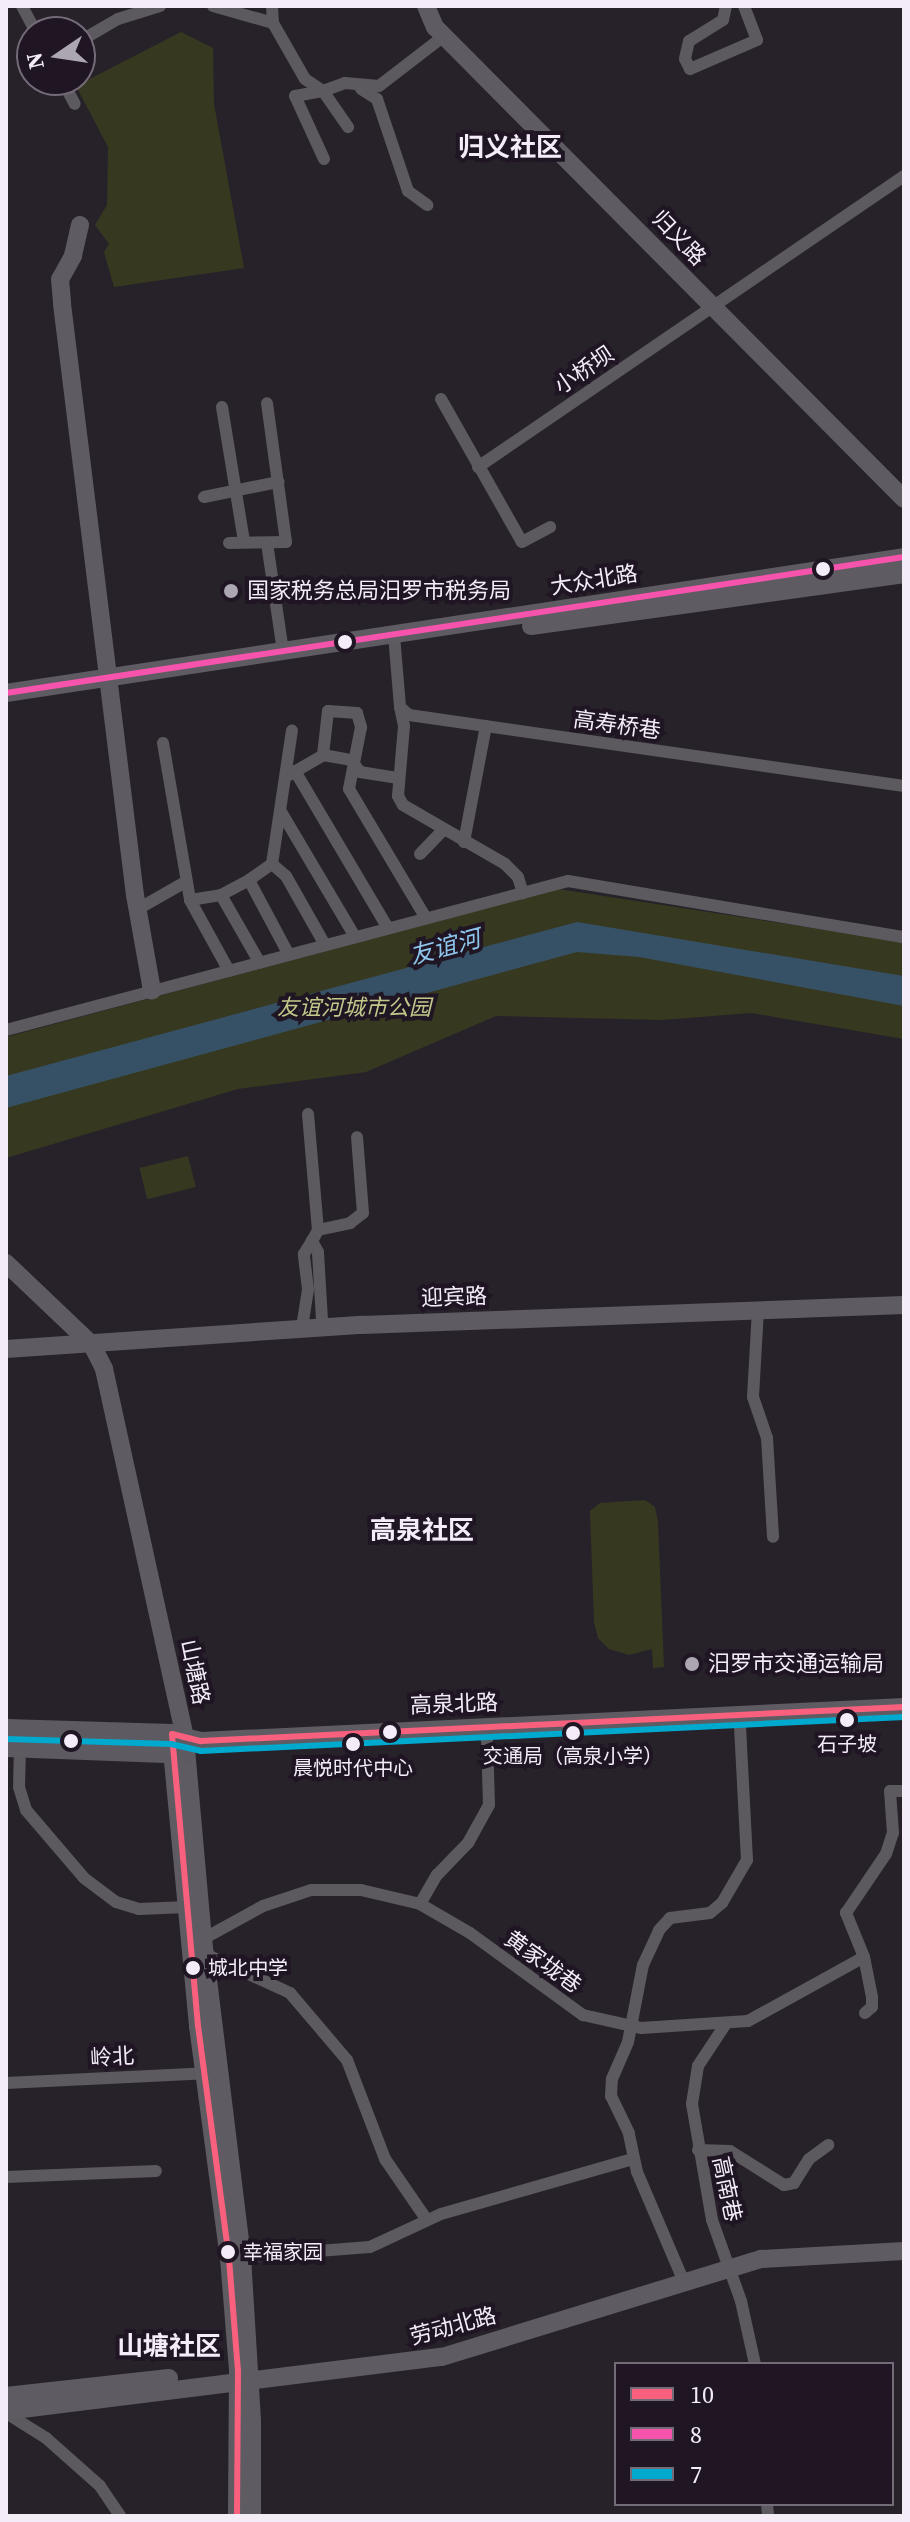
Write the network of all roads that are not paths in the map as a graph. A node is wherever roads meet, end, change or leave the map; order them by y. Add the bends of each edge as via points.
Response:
1 (160, 6) edge
2 (213, 6) edge
3 (272, 6) edge
4 (429, 6) edge
5 (726, 6) edge
6 (744, 6) edge
7 (273, 23) junction
8 (96, 32) edge
9 (444, 36) junction
10 (361, 89) junction
11 (323, 91) junction
12 (71, 96) edge
13 (75, 104) dead end
14 (348, 127) dead end
15 (324, 159) dead end
16 (904, 176) edge
17 (427, 205) dead end
18 (80, 225) dead end
19 (716, 306) junction
20 (441, 399) dead end
21 (267, 403) dead end
22 (222, 407) dead end
23 (478, 467) junction
24 (278, 482) junction
25 (236, 491) junction
26 (904, 491) edge
27 (204, 497) dead end
28 (904, 498) edge
29 (550, 527) dead end
30 (244, 541) junction
31 (229, 543) dead end
32 (267, 543) junction
33 (904, 557) edge
34 (904, 574) edge
35 (395, 640) junction
36 (283, 652) junction
37 (110, 683) junction
38 (6, 693) edge
39 (6, 703) edge
40 (400, 707) junction
41 (486, 726) junction
42 (292, 730) dead end
43 (163, 743) dead end
44 (323, 755) junction
45 (351, 760) junction
46 (290, 774) junction
47 (399, 778) junction
48 (904, 786) edge
49 (280, 810) junction
50 (443, 830) junction
51 (464, 842) junction
52 (420, 854) dead end
53 (272, 864) junction
54 (249, 880) junction
55 (187, 881) junction
56 (523, 893) junction
57 (221, 895) junction
58 (190, 900) junction
59 (138, 909) junction
60 (426, 918) junction
61 (388, 928) junction
62 (355, 937) junction
63 (904, 937) edge
64 (325, 945) junction
65 (289, 955) junction
66 (260, 963) junction
67 (229, 971) junction
68 (152, 990) junction
69 (6, 1030) edge
70 (308, 1114) dead end
71 (357, 1137) dead end
72 (315, 1236) junction
73 (6, 1263) edge
74 (6, 1272) edge
75 (904, 1293) edge
76 (904, 1305) edge
77 (758, 1310) junction
78 (322, 1320) junction
79 (303, 1321) junction
80 (6, 1338) edge
81 (83, 1340) junction
82 (6, 1349) edge
83 (773, 1537) dead end
84 (904, 1707) edge
85 (904, 1718) edge
86 (740, 1726) junction
87 (6, 1729) edge
88 (487, 1736) junction
89 (179, 1745) junction
90 (13, 1747) edge
91 (904, 1791) edge
92 (420, 1904) junction
93 (187, 1907) junction
94 (204, 1946) junction
95 (864, 1957) junction
96 (865, 2013) dead end
97 (725, 2025) junction
98 (631, 2026) junction
99 (212, 2073) junction
100 (6, 2083) edge
101 (828, 2145) dead end
102 (698, 2150) junction
103 (633, 2159) junction
104 (156, 2171) dead end
105 (6, 2177) edge
106 (427, 2220) junction
107 (904, 2244) edge
108 (904, 2251) edge
109 (242, 2257) junction
110 (727, 2265) junction
111 (681, 2275) junction
112 (754, 2362) edge
113 (244, 2376) junction
114 (6, 2396) edge
115 (6, 2412) edge
116 (245, 2421) junction
117 (120, 2516) edge
118 (237, 2516) edge
119 (252, 2516) edge

1 - 8 street
2 - 7 street
3 - 7 street
4 - 9 street, 归义路
4 - 19 street via 440,25
5 - 6 street via 723,20 689,41 685,59 690,69 757,40
7 - 11 street via 305,79
9 - 10 street via 379,86
9 - 19 street, 归义路
10 - 11 street via 345,83
10 - 17 street via 377,99 408,191
11 - 14 street
11 - 15 street via 295,96
12 - 13 street
16 - 19 street, 小桥坝
18 - 37 street via 73,256 60,279
19 - 23 street, 小桥坝
19 - 26 street
19 - 28 street, 归义路
20 - 23 street
21 - 24 street
22 - 25 street
23 - 29 street via 522,542
24 - 25 street
24 - 32 street via 286,542
25 - 27 street
25 - 30 street
30 - 31 street
30 - 32 street
32 - 36 street
33 - 35 street, 大众北路
34 - 35 street, 大众北路
35 - 36 street, 大众北路
35 - 37 street, 大众北路
35 - 40 street
36 - 37 street, 大众北路
37 - 38 street, 大众北路
37 - 39 street, 大众北路
37 - 59 street
40 - 41 street, 高寿桥巷 via 409,715
40 - 47 street via 404,726
41 - 48 street, 高寿桥巷
41 - 51 street
42 - 46 street
43 - 55 street
44 - 45 street
44 - 45 street via 328,711 357,713 361,727
44 - 46 street
45 - 47 street via 360,772
45 - 60 street via 349,789
46 - 49 street
46 - 61 street
47 - 50 street via 403,805
49 - 53 street
49 - 62 street
50 - 51 street
50 - 52 street
51 - 56 street via 505,864 518,877
53 - 54 street
53 - 64 street via 286,876
54 - 57 street
54 - 65 street
55 - 58 street
55 - 59 street
56 - 60 street
56 - 63 street via 568,881
57 - 58 street
57 - 66 street
58 - 67 street
59 - 68 street
60 - 61 street
61 - 62 street
62 - 64 street
64 - 65 street
65 - 66 street
66 - 67 street
67 - 68 street
68 - 69 street
70 - 72 street
71 - 72 street via 363,1213
72 - 78 street
72 - 79 street via 304,1254 308,1289
73 - 81 street, 山塘路
74 - 81 street, 山塘路
75 - 78 street, 迎宾路
76 - 77 street, 迎宾路
77 - 81 street, 迎宾路
77 - 83 street via 753,1397 767,1438
78 - 79 street, 迎宾路
79 - 81 street, 迎宾路
80 - 81 street, 迎宾路
81 - 82 street, 迎宾路
81 - 89 street, 山塘路 via 109,1396
84 - 89 street, 高泉北路
85 - 86 street, 高泉北路
86 - 88 street, 高泉北路
86 - 98 street via 747,1860 722,1903 710,1913 670,1918 659,1930 643,1965
87 - 89 main road, 高泉北路
88 - 89 street, 高泉北路
88 - 92 street via 489,1805
89 - 90 main road, 高泉北路
89 - 93 street, 山塘路
89 - 94 street, 山塘路
90 - 93 street via 26,1810 84,1878 116,1902 139,1909
91 - 95 street via 890,1791 893,1833 886,1854 846,1913
92 - 94 street, 黄家垅巷 via 361,1890 311,1890 263,1906
92 - 98 street, 黄家垅巷 via 470,1933 583,2015
93 - 99 street, 山塘路
94 - 99 street, 山塘路
94 - 106 street via 290,1993 347,2060 385,2159
95 - 96 street via 872,2007
95 - 97 street, 黄家垅巷 via 748,2021
97 - 98 street, 黄家垅巷
97 - 102 street, 高南巷 via 707,2046 693,2081
98 - 103 street via 611,2096 629,2133
99 - 100 street, 岭北
99 - 109 street, 山塘路
99 - 113 street, 山塘路
101 - 102 street via 809,2159 794,2183 784,2185 730,2151
102 - 110 street, 高南巷
103 - 106 street
103 - 111 street
104 - 105 street
106 - 109 street via 357,2250
107 - 110 street, 劳动北路 via 759,2252
108 - 110 street, 劳动北路
109 - 113 street, 山塘路
110 - 111 street, 劳动北路
110 - 112 street, 高南巷
110 - 113 street, 劳动北路 via 442,2357
111 - 113 street, 劳动北路 via 435,2348
113 - 114 street, 劳动北路
113 - 115 street, 劳动北路
113 - 116 street, 山塘路
115 - 117 street via 46,2438 100,2486
116 - 118 street
116 - 119 street

